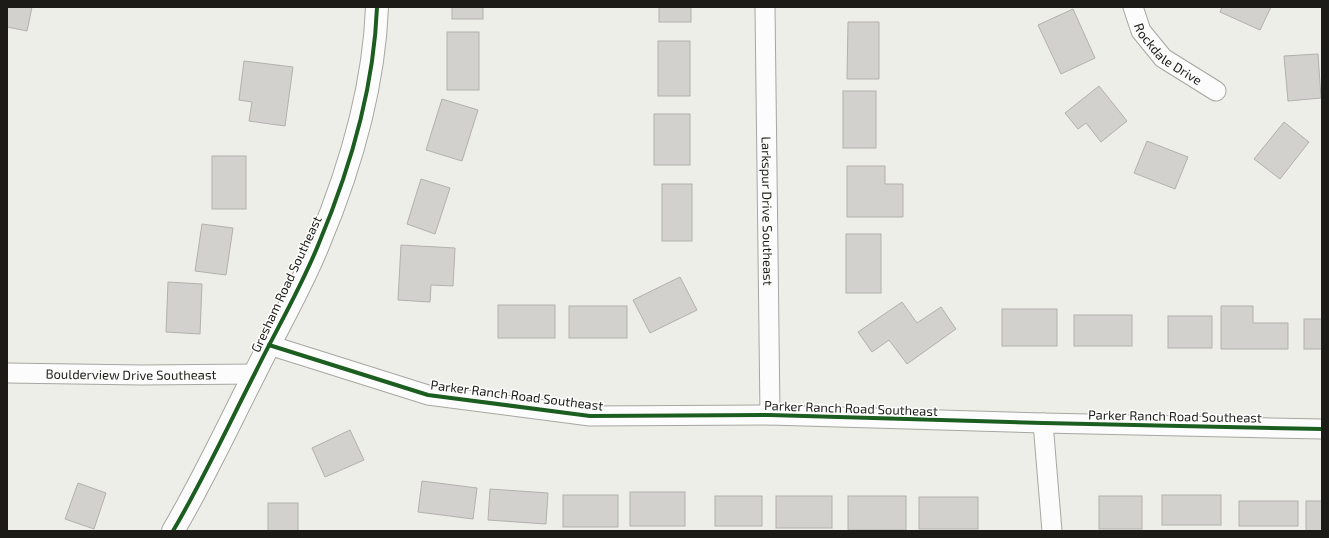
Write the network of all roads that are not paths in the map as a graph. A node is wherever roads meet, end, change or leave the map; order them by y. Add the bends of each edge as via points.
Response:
1 (377, 7) edge
2 (765, 7) edge
3 (1133, 7) edge
4 (1216, 90) dead end
5 (269, 345) junction
6 (7, 373) edge
7 (254, 374) junction
8 (770, 415) junction
9 (1043, 423) junction
10 (1322, 429) edge
11 (173, 531) edge
12 (1052, 531) edge

1 - 5 street, Gresham Road Southeast via 373,51 361,117 343,182 319,244
2 - 8 street, Larkspur Drive Southeast
3 - 4 street, Rockdale Drive via 1141,31 1163,58
5 - 7 street, Gresham Road Southeast
5 - 8 street, Parker Ranch Road Southeast via 428,395 590,416
6 - 7 street, Boulderview Drive Southeast
7 - 11 street, Gresham Road Southeast via 200,484
8 - 9 street, Parker Ranch Road Southeast
9 - 10 street, Parker Ranch Road Southeast
9 - 12 street

